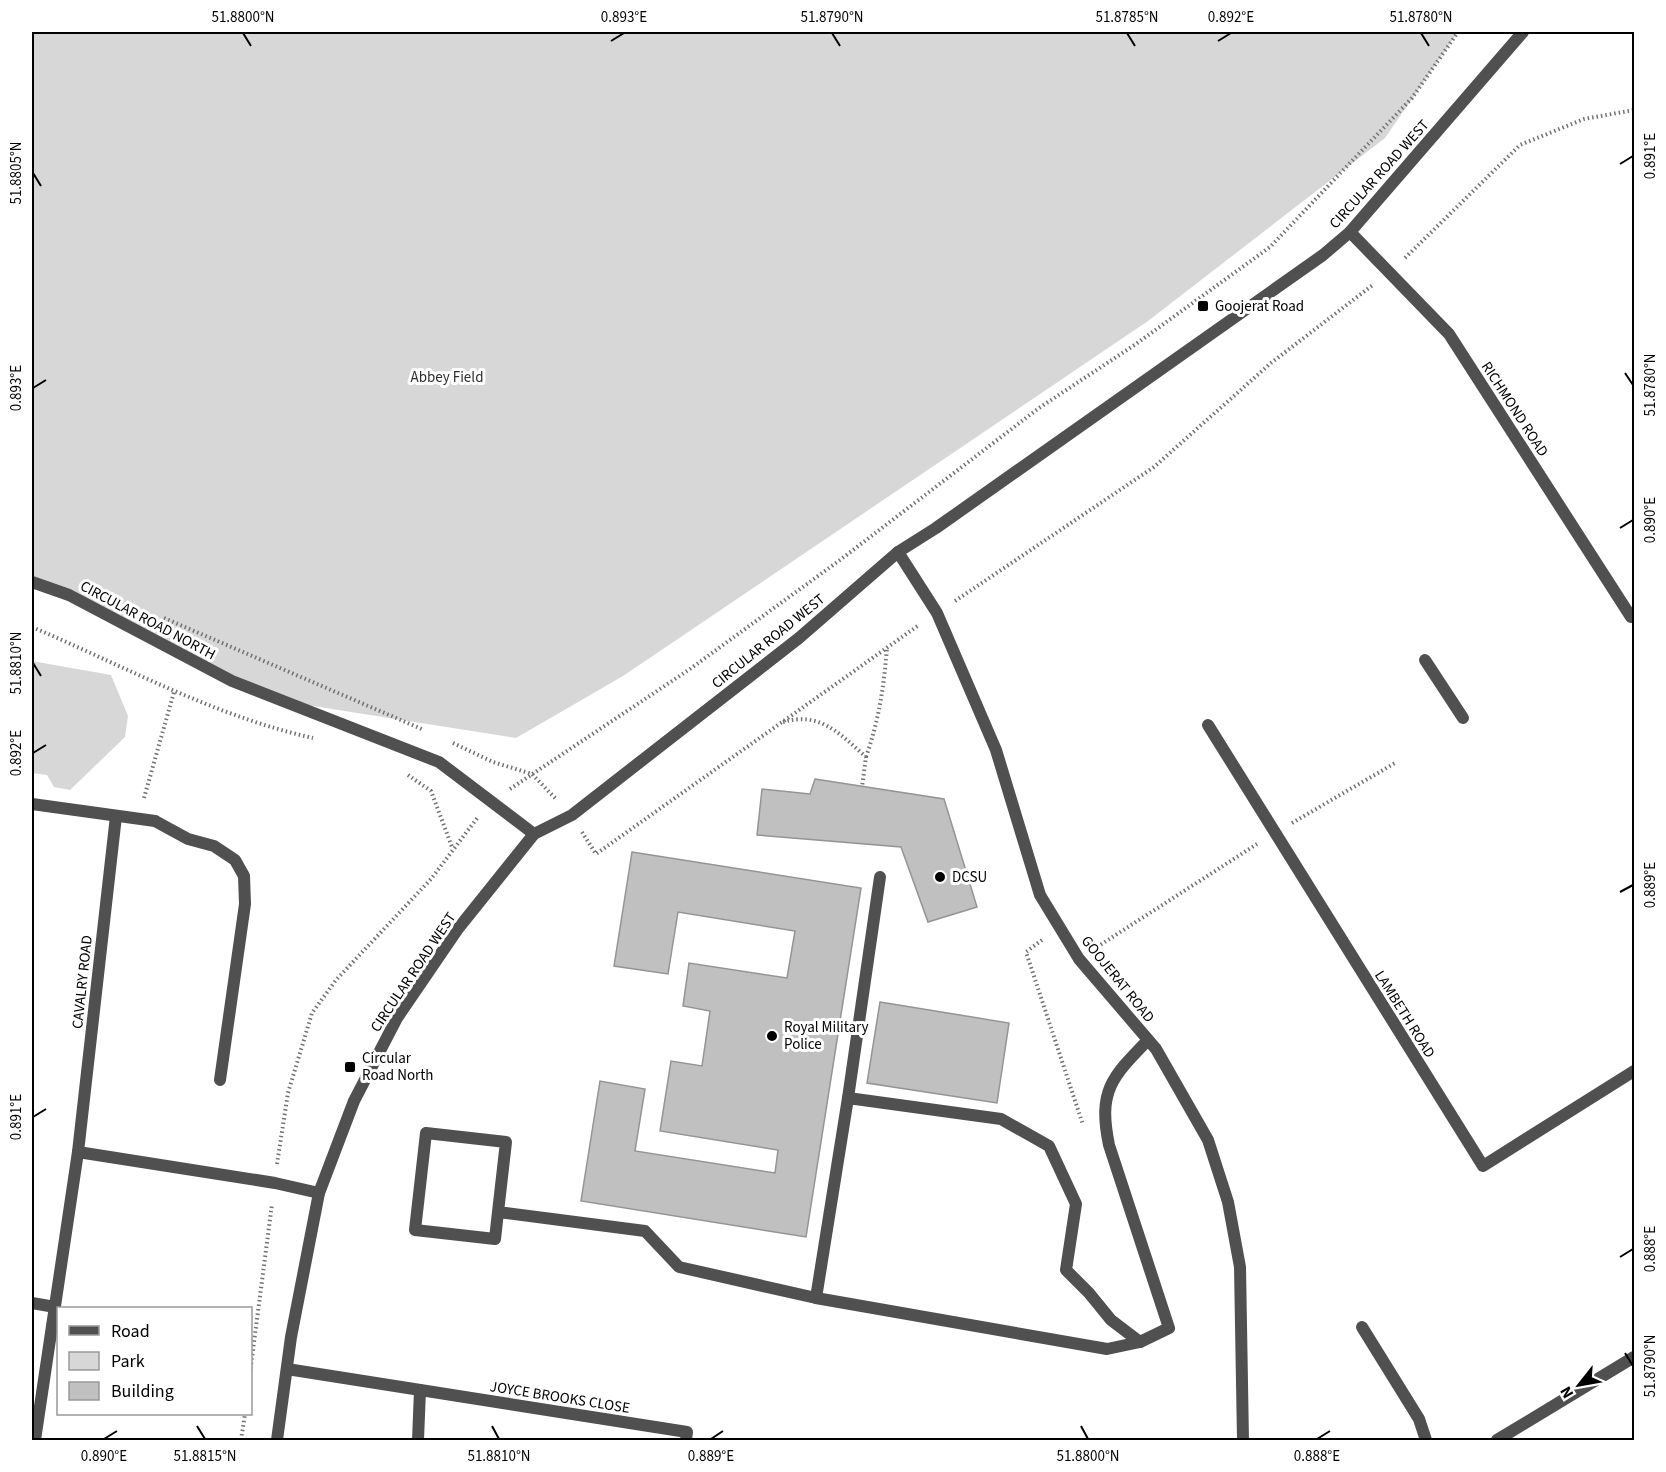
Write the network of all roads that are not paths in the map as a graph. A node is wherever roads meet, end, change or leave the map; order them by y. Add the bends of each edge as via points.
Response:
1 (1523, 32) edge
2 (1350, 232) junction
3 (898, 552) junction
4 (32, 582) edge
5 (1635, 614) edge
6 (1425, 660) dead end
7 (1463, 718) dead end
8 (1208, 725) dead end
9 (32, 804) edge
10 (116, 816) junction
11 (534, 834) junction
12 (880, 877) dead end
13 (1148, 1040) junction
14 (1635, 1071) edge
15 (220, 1080) dead end
16 (848, 1098) junction
17 (78, 1152) junction
18 (319, 1193) junction
19 (498, 1212) junction
20 (816, 1298) junction
21 (32, 1303) edge
22 (55, 1306) junction
23 (1362, 1327) dead end
24 (1140, 1341) junction
25 (1635, 1357) edge
26 (287, 1369) junction
27 (420, 1390) junction
28 (35, 1440) edge
29 (278, 1440) edge
30 (418, 1440) edge
31 (686, 1440) edge
32 (1243, 1440) edge
33 (1426, 1440) edge
34 (1497, 1440) edge

1 - 2 street, CIRCULAR ROAD WEST
2 - 3 street, CIRCULAR ROAD WEST via 1282,285
2 - 5 street, RICHMOND ROAD via 1449,334 1631,617
3 - 11 street, CIRCULAR ROAD WEST via 799,638 572,815
3 - 13 street, GOOJERAT ROAD via 937,613 996,750 1040,895 1079,959
4 - 11 street, CIRCULAR ROAD NORTH via 69,595 232,681 439,762
6 - 7 street
8 - 14 street, LAMBETH ROAD via 1483,1166
9 - 10 street
10 - 15 street via 155,820 176,834 214,846 235,860 244,876 245,904
10 - 17 street, CAVALRY ROAD
11 - 18 street, CIRCULAR ROAD WEST via 457,930 397,1018 354,1101
12 - 16 street
13 - 24 street via 1120,1069 1103,1115 1109,1145 1169,1328
13 - 32 street, GOOJERAT ROAD via 1208,1140 1228,1202 1239,1267
16 - 20 street
16 - 24 street via 1001,1119 1049,1146 1076,1204 1066,1270 1111,1320
17 - 18 street
17 - 22 street, CAVALRY ROAD
18 - 26 street, CIRCULAR ROAD WEST
19 - 19 street via 495,1239 415,1230 426,1133 506,1142
19 - 20 street via 645,1231 679,1267
20 - 24 street via 1107,1349
21 - 22 street
22 - 28 street, CAVALRY ROAD
23 - 33 street via 1419,1419
25 - 34 street
26 - 27 street, JOYCE BROOKS CLOSE
26 - 29 street, CIRCULAR ROAD WEST
27 - 30 street
27 - 31 street, JOYCE BROOKS CLOSE via 687,1432

